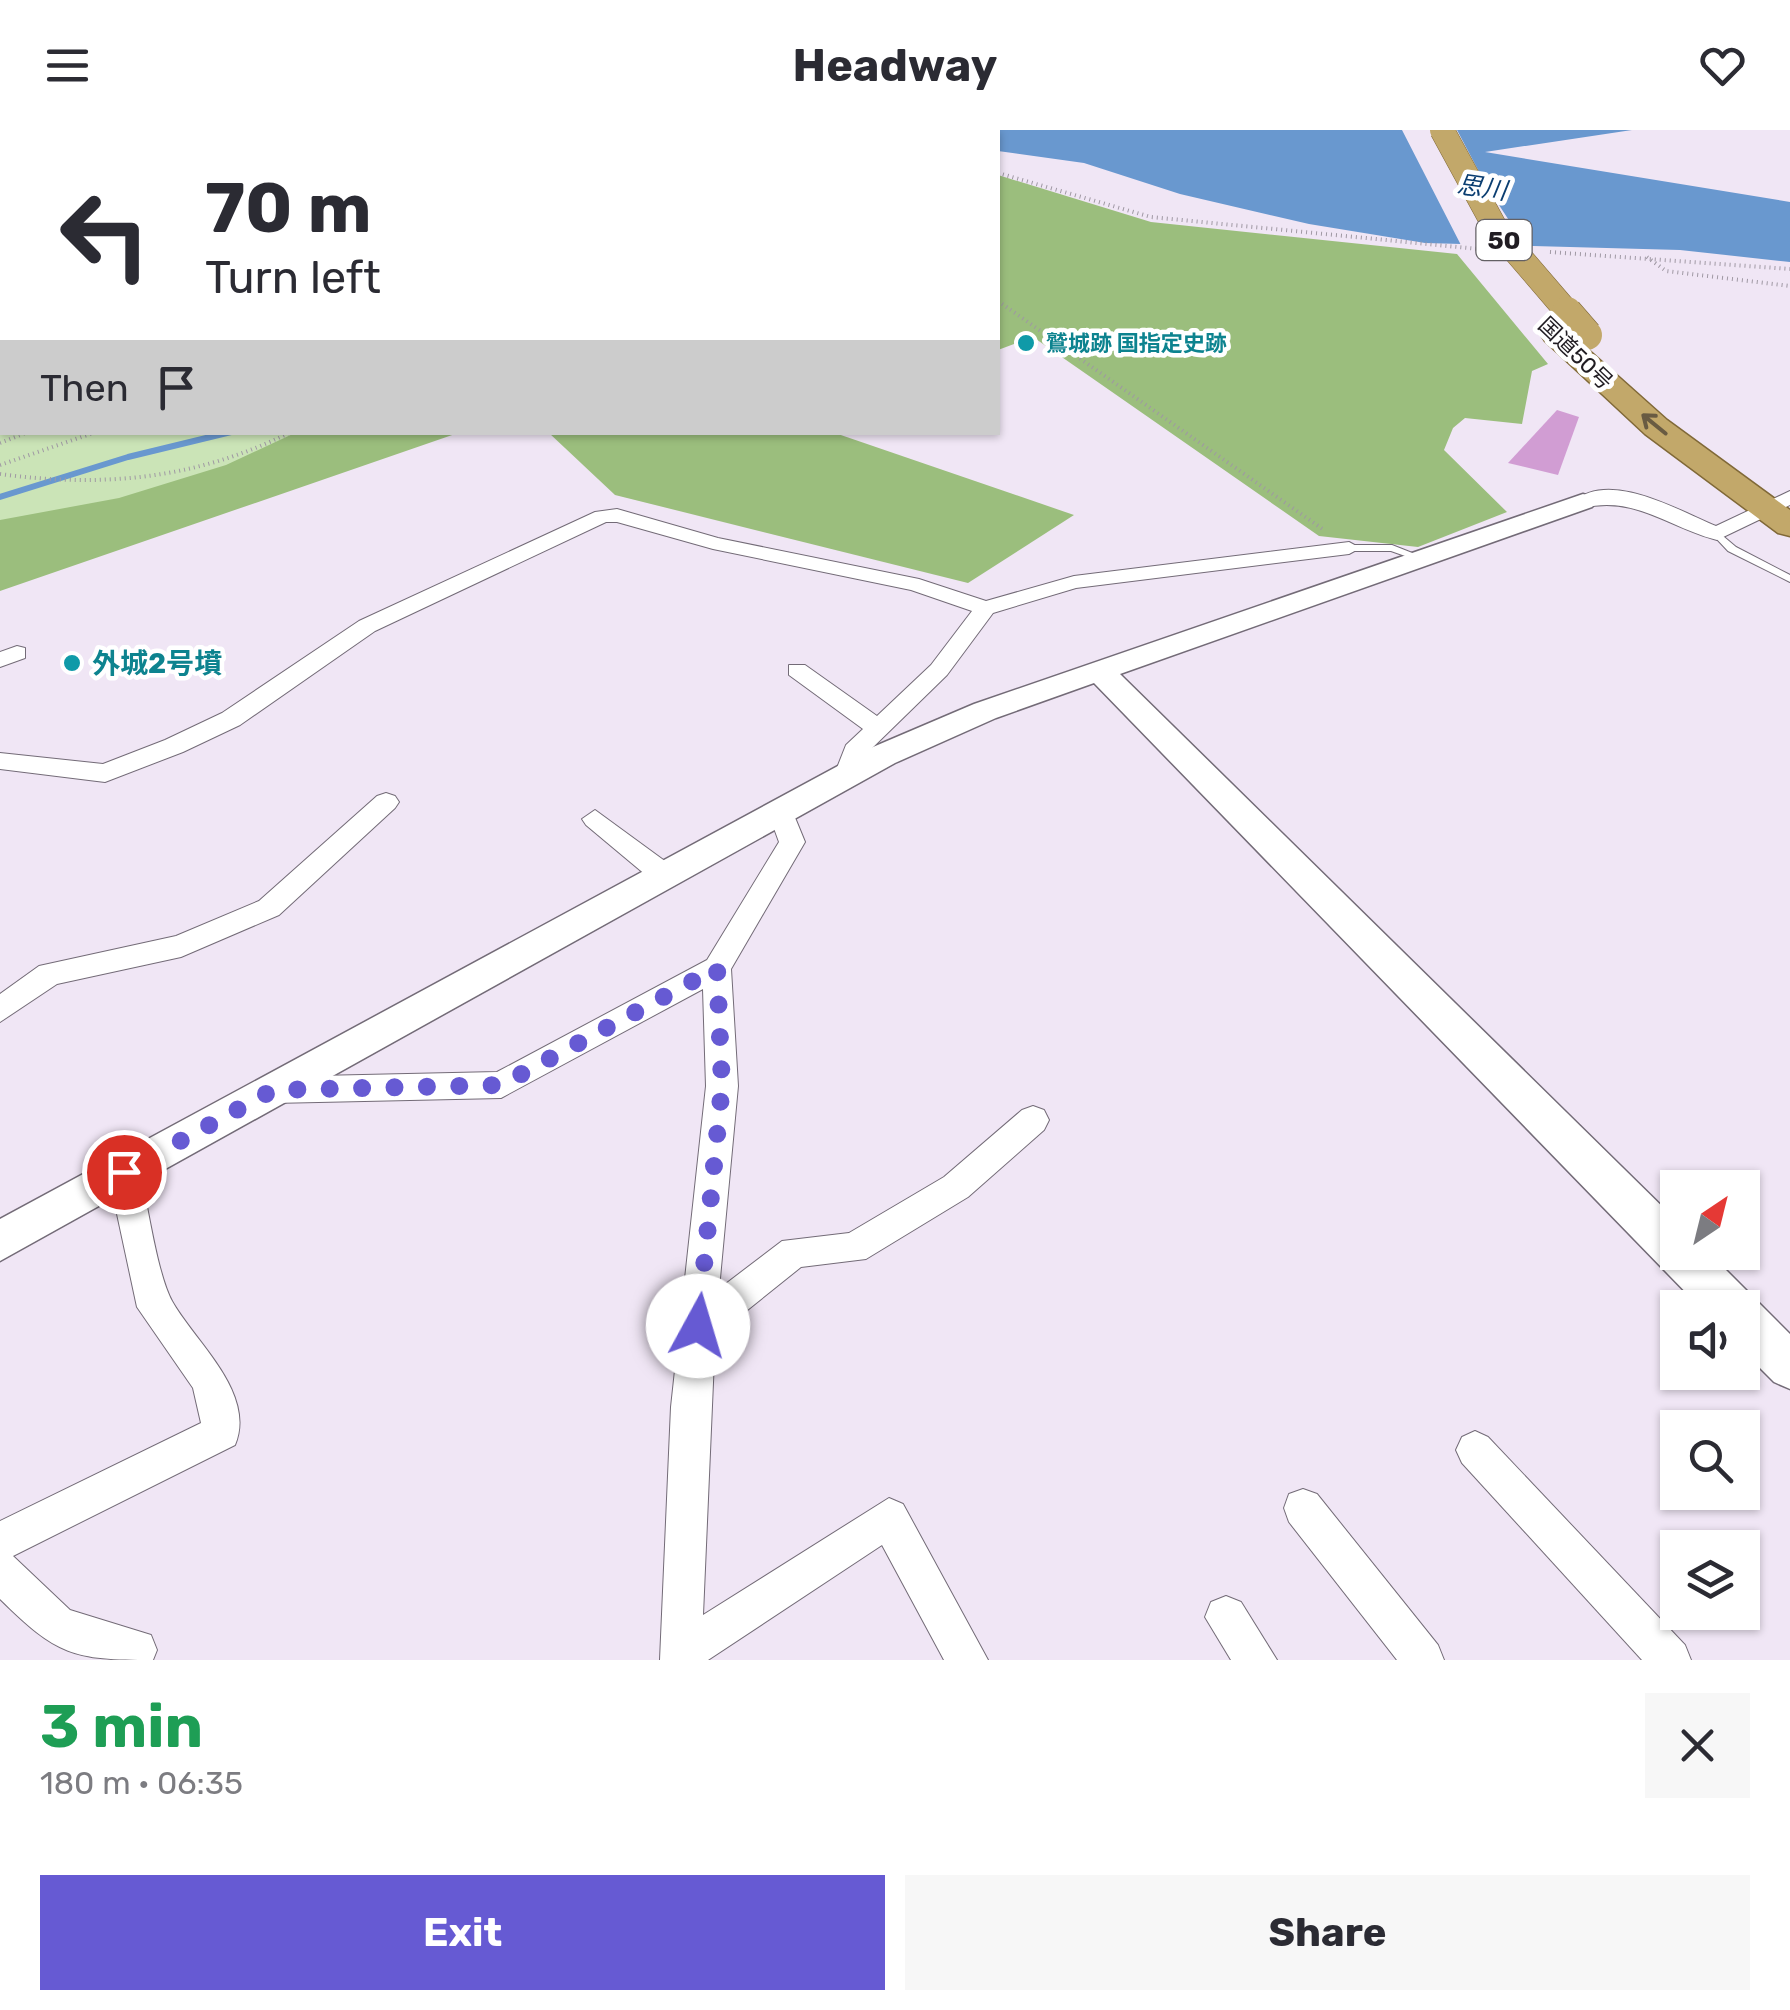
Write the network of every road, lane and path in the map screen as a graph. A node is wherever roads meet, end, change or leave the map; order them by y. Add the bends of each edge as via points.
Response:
1 (1418, 130) edge
2 (1442, 130) edge
3 (1000, 173) edge
4 (1484, 250) dead end
5 (1539, 252) dead end
6 (1646, 256) junction
7 (1790, 269) edge
8 (1790, 286) edge
9 (1000, 302) edge
10 (87, 435) edge
11 (284, 435) edge
12 (0, 465) edge
13 (0, 474) edge
14 (1583, 502) joint
15 (1784, 507) edge
16 (1717, 534) junction
17 (1349, 548) junction
18 (1425, 560) junction
19 (1790, 579) edge
20 (984, 608) junction
21 (797, 670) dead end
22 (1099, 670) junction
23 (878, 728) junction
24 (0, 761) edge
25 (848, 773) junction
26 (386, 802) dead end
27 (780, 809) junction
28 (596, 820) dead end
29 (663, 874) junction
30 (717, 968) junction
31 (0, 1010) edge
32 (273, 1090) junction
33 (1034, 1120) dead end
34 (124, 1172) junction
35 (1660, 1234) edge
36 (0, 1240) edge
37 (1695, 1270) edge
38 (1715, 1290) edge
39 (698, 1326) junction
40 (1760, 1336) edge
41 (1790, 1366) edge
42 (1475, 1450) dead end
43 (1303, 1508) dead end
44 (0, 1542) edge
45 (0, 1571) edge
46 (1226, 1617) dead end
47 (136, 1650) dead end
48 (681, 1657) edge
49 (967, 1660) edge
50 (1256, 1660) edge
51 (1423, 1660) edge
52 (1670, 1660) edge

15 -> 1 highway, 国道50号 / 50 via 1656,426 1555,335 1468,228
2 - 15 highway, 国道50号 / 50, bridge via 1496,230 1587,334
3 - 4 path via 1151,217
5 - 6 path
6 - 7 path
6 - 8 path via 1666,270
9 - 17 path
10 - 12 path
11 - 13 path via 199,470 101,483
14 - 16 street via 1624,497
14 - 18 street
15 - 16 street
16 - 19 lane
17 - 18 lane via 1392,548
17 - 20 street via 1074,582
18 - 22 street
20 - 23 street via 940,670
20 - 24 street via 936,588 709,542 627,513 602,516 367,626 231,719 174,746 105,773
21 - 23 street
22 - 25 street via 985,711
22 - 35 street
23 - 25 street via 854,752
25 - 27 street
26 - 31 street via 269,908 181,946 49,974
27 - 29 street
27 - 30 street via 792,842
28 - 29 street
29 - 32 street
30 - 32 street via 501,1085
30 - 39 street via 722,1086
32 - 34 street
33 - 39 street via 956,1187 854,1248 794,1252
34 - 36 street
34 - 44 street via 156,1306 210,1380 222,1432
37 - 38 street
39 - 48 street
40 - 41 street
42 - 52 street
43 - 51 street
45 - 47 street via 58,1627
46 - 50 street
48 - 49 street via 889,1518

